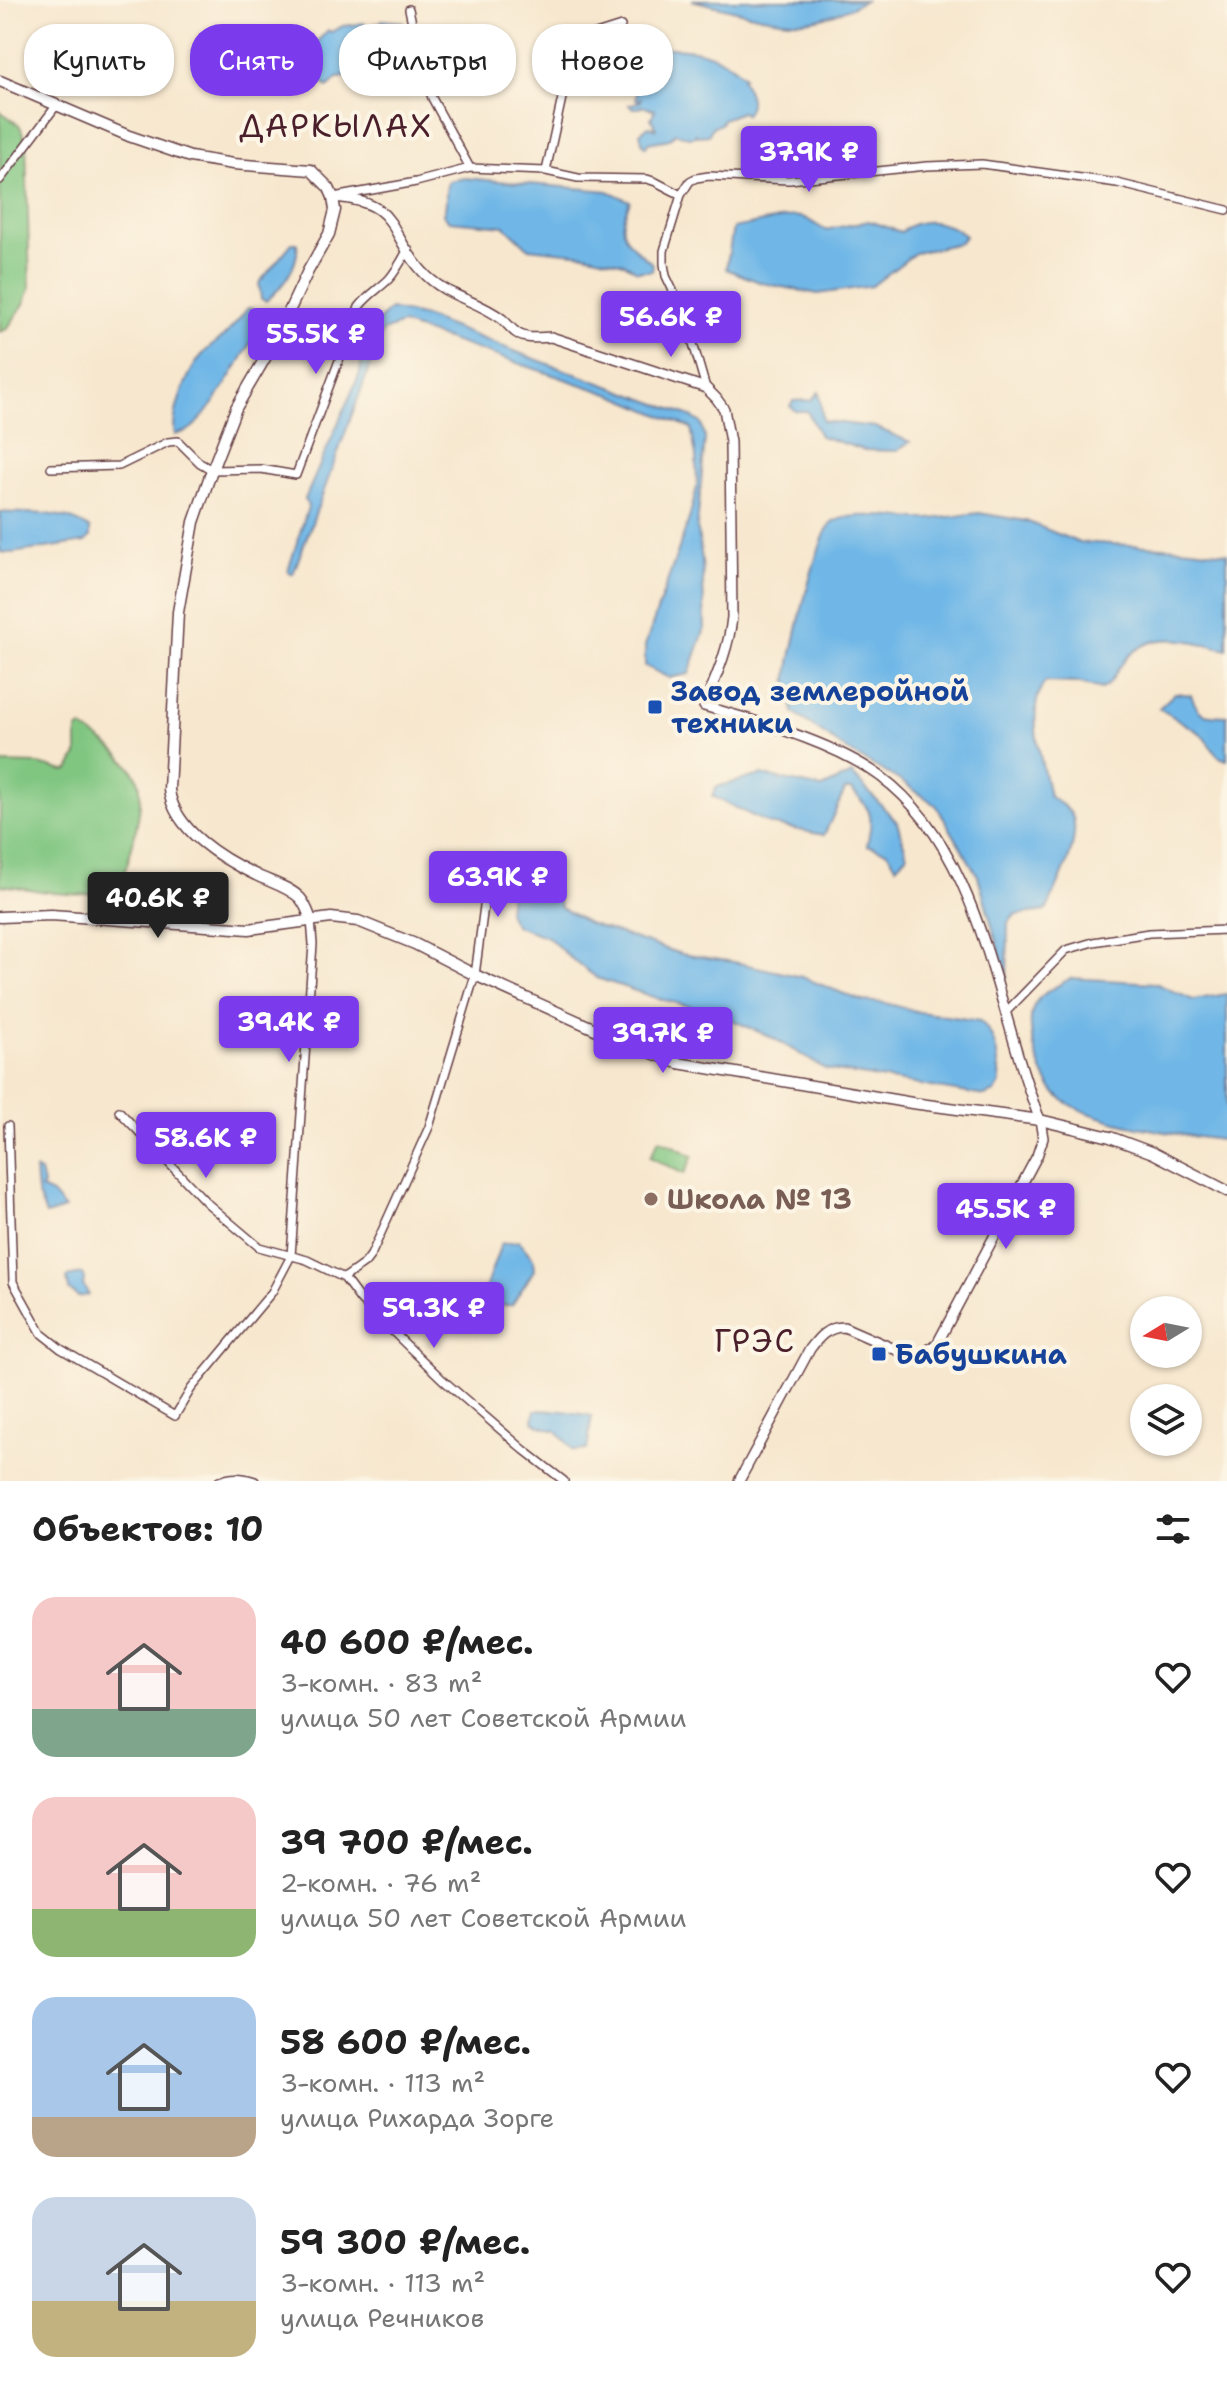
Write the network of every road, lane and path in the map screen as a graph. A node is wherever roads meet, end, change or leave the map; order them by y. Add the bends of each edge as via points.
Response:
1 (409, 9) dead end
2 (0, 81) edge
3 (562, 96) edge
4 (56, 106) junction
5 (470, 168) junction
6 (546, 171) junction
7 (0, 180) edge
8 (681, 195) junction
9 (333, 197) junction
10 (1227, 210) edge
11 (408, 249) junction
12 (706, 388) junction
13 (51, 468) dead end
14 (212, 470) junction
15 (500, 859) dead end
16 (0, 917) edge
17 (311, 920) junction
18 (1227, 930) edge
19 (475, 975) junction
20 (1005, 1013) junction
21 (119, 1111) dead end
22 (1040, 1120) junction
23 (8, 1126) dead end
24 (1227, 1191) edge
25 (291, 1256) junction
26 (344, 1278) junction
27 (219, 1481) edge
28 (255, 1481) edge
29 (564, 1481) edge
30 (739, 1481) edge

1 - 5 street via 432,98
2 - 4 main road
3 - 6 street
4 - 7 street
4 - 9 main road via 190,157 311,170
5 - 6 street
5 - 9 street
6 - 8 street via 578,178 647,179
8 - 10 street via 690,181 702,176 789,180 971,163 1117,183
8 - 12 street via 664,264
9 - 11 street via 369,202 389,219
9 - 14 main road via 329,234 236,408
11 - 12 street via 442,290 485,309 516,333 551,337
11 - 14 street via 399,267 359,307 296,475
12 - 20 street via 724,409 730,442 732,617 725,654 704,706 837,752 880,776 916,808 968,899
13 - 14 street via 119,466 178,441
14 - 17 main road via 194,522 178,612 171,802 201,840 236,865 296,895
15 - 19 street via 484,906
16 - 17 main road via 51,915 249,929
17 - 19 main road via 358,921
17 - 25 street
18 - 20 street via 1149,933 1066,950
19 - 22 main road via 678,1063
19 - 26 street via 418,1155 371,1255
20 - 22 street
21 - 25 street via 218,1214 259,1247
22 - 24 main road via 1153,1153
22 - 30 street via 1043,1138 1037,1156 937,1344 919,1356 908,1355 844,1327 823,1333
23 - 25 street via 13,1282 37,1326 61,1349 175,1416 191,1389 272,1292
25 - 26 street
26 - 29 street via 443,1380
27 - 28 street

